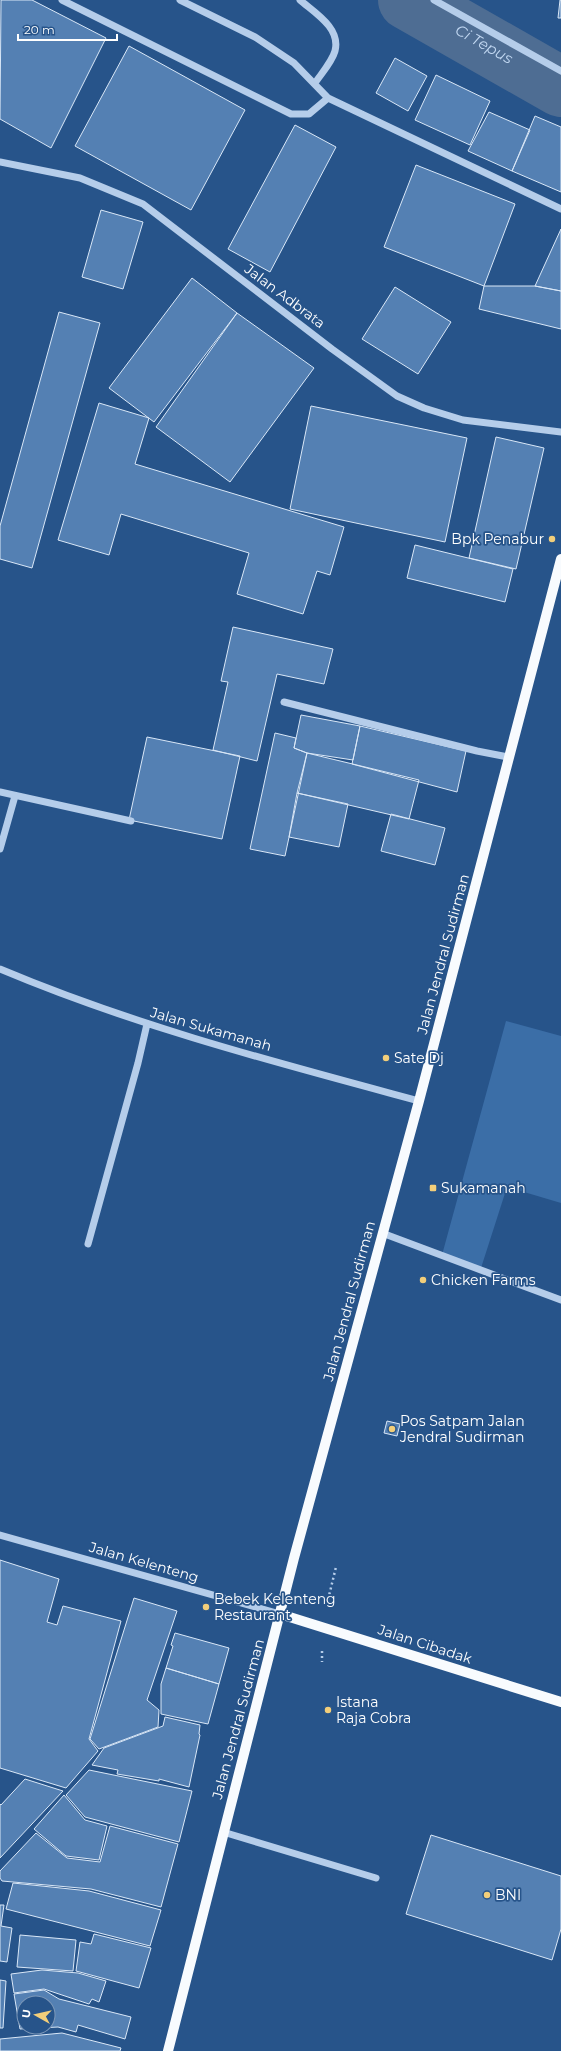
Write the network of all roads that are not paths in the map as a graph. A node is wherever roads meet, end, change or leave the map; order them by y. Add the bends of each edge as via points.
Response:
1 (62, 0) edge
2 (180, 0) edge
3 (300, 0) edge
4 (434, 0) edge
5 (77, 3) edge
6 (561, 71) edge
7 (315, 83) junction
8 (328, 98) junction
9 (0, 162) edge
10 (561, 209) edge
11 (561, 432) edge
12 (561, 559) edge
13 (284, 702) dead end
14 (508, 757) junction
15 (0, 792) edge
16 (15, 796) junction
17 (131, 821) dead end
18 (0, 849) edge
19 (0, 969) edge
20 (147, 1024) junction
21 (419, 1101) junction
22 (382, 1233) junction
23 (88, 1244) dead end
24 (561, 1300) edge
25 (0, 1535) edge
26 (280, 1614) junction
27 (561, 1702) edge
28 (223, 1832) junction
29 (376, 1878) dead end
30 (168, 2051) edge

1 - 5 street
2 - 7 street via 255,37 294,63
3 - 7 street via 329,24 336,40 335,52
4 - 6 street
5 - 8 street via 291,114 309,114
7 - 8 street
8 - 10 street
9 - 11 street, Jalan Adbrata via 80,178 143,204 397,396 424,408 463,420
12 - 14 main road, Jalan Jendral Sudirman
13 - 14 street
14 - 21 main road, Jalan Jendral Sudirman
15 - 16 street
16 - 17 street
16 - 18 street
19 - 20 street, Jalan Sukamanah via 55,992
20 - 21 street, Jalan Sukamanah
20 - 23 street
21 - 22 main road, Jalan Jendral Sudirman
22 - 24 street
22 - 26 main road, Jalan Jendral Sudirman
25 - 26 street, Jalan Kelenteng
26 - 27 main road, Jalan Cibadak
26 - 28 main road, Jalan Jendral Sudirman
28 - 29 street
28 - 30 main road, Jalan Jendral Sudirman

